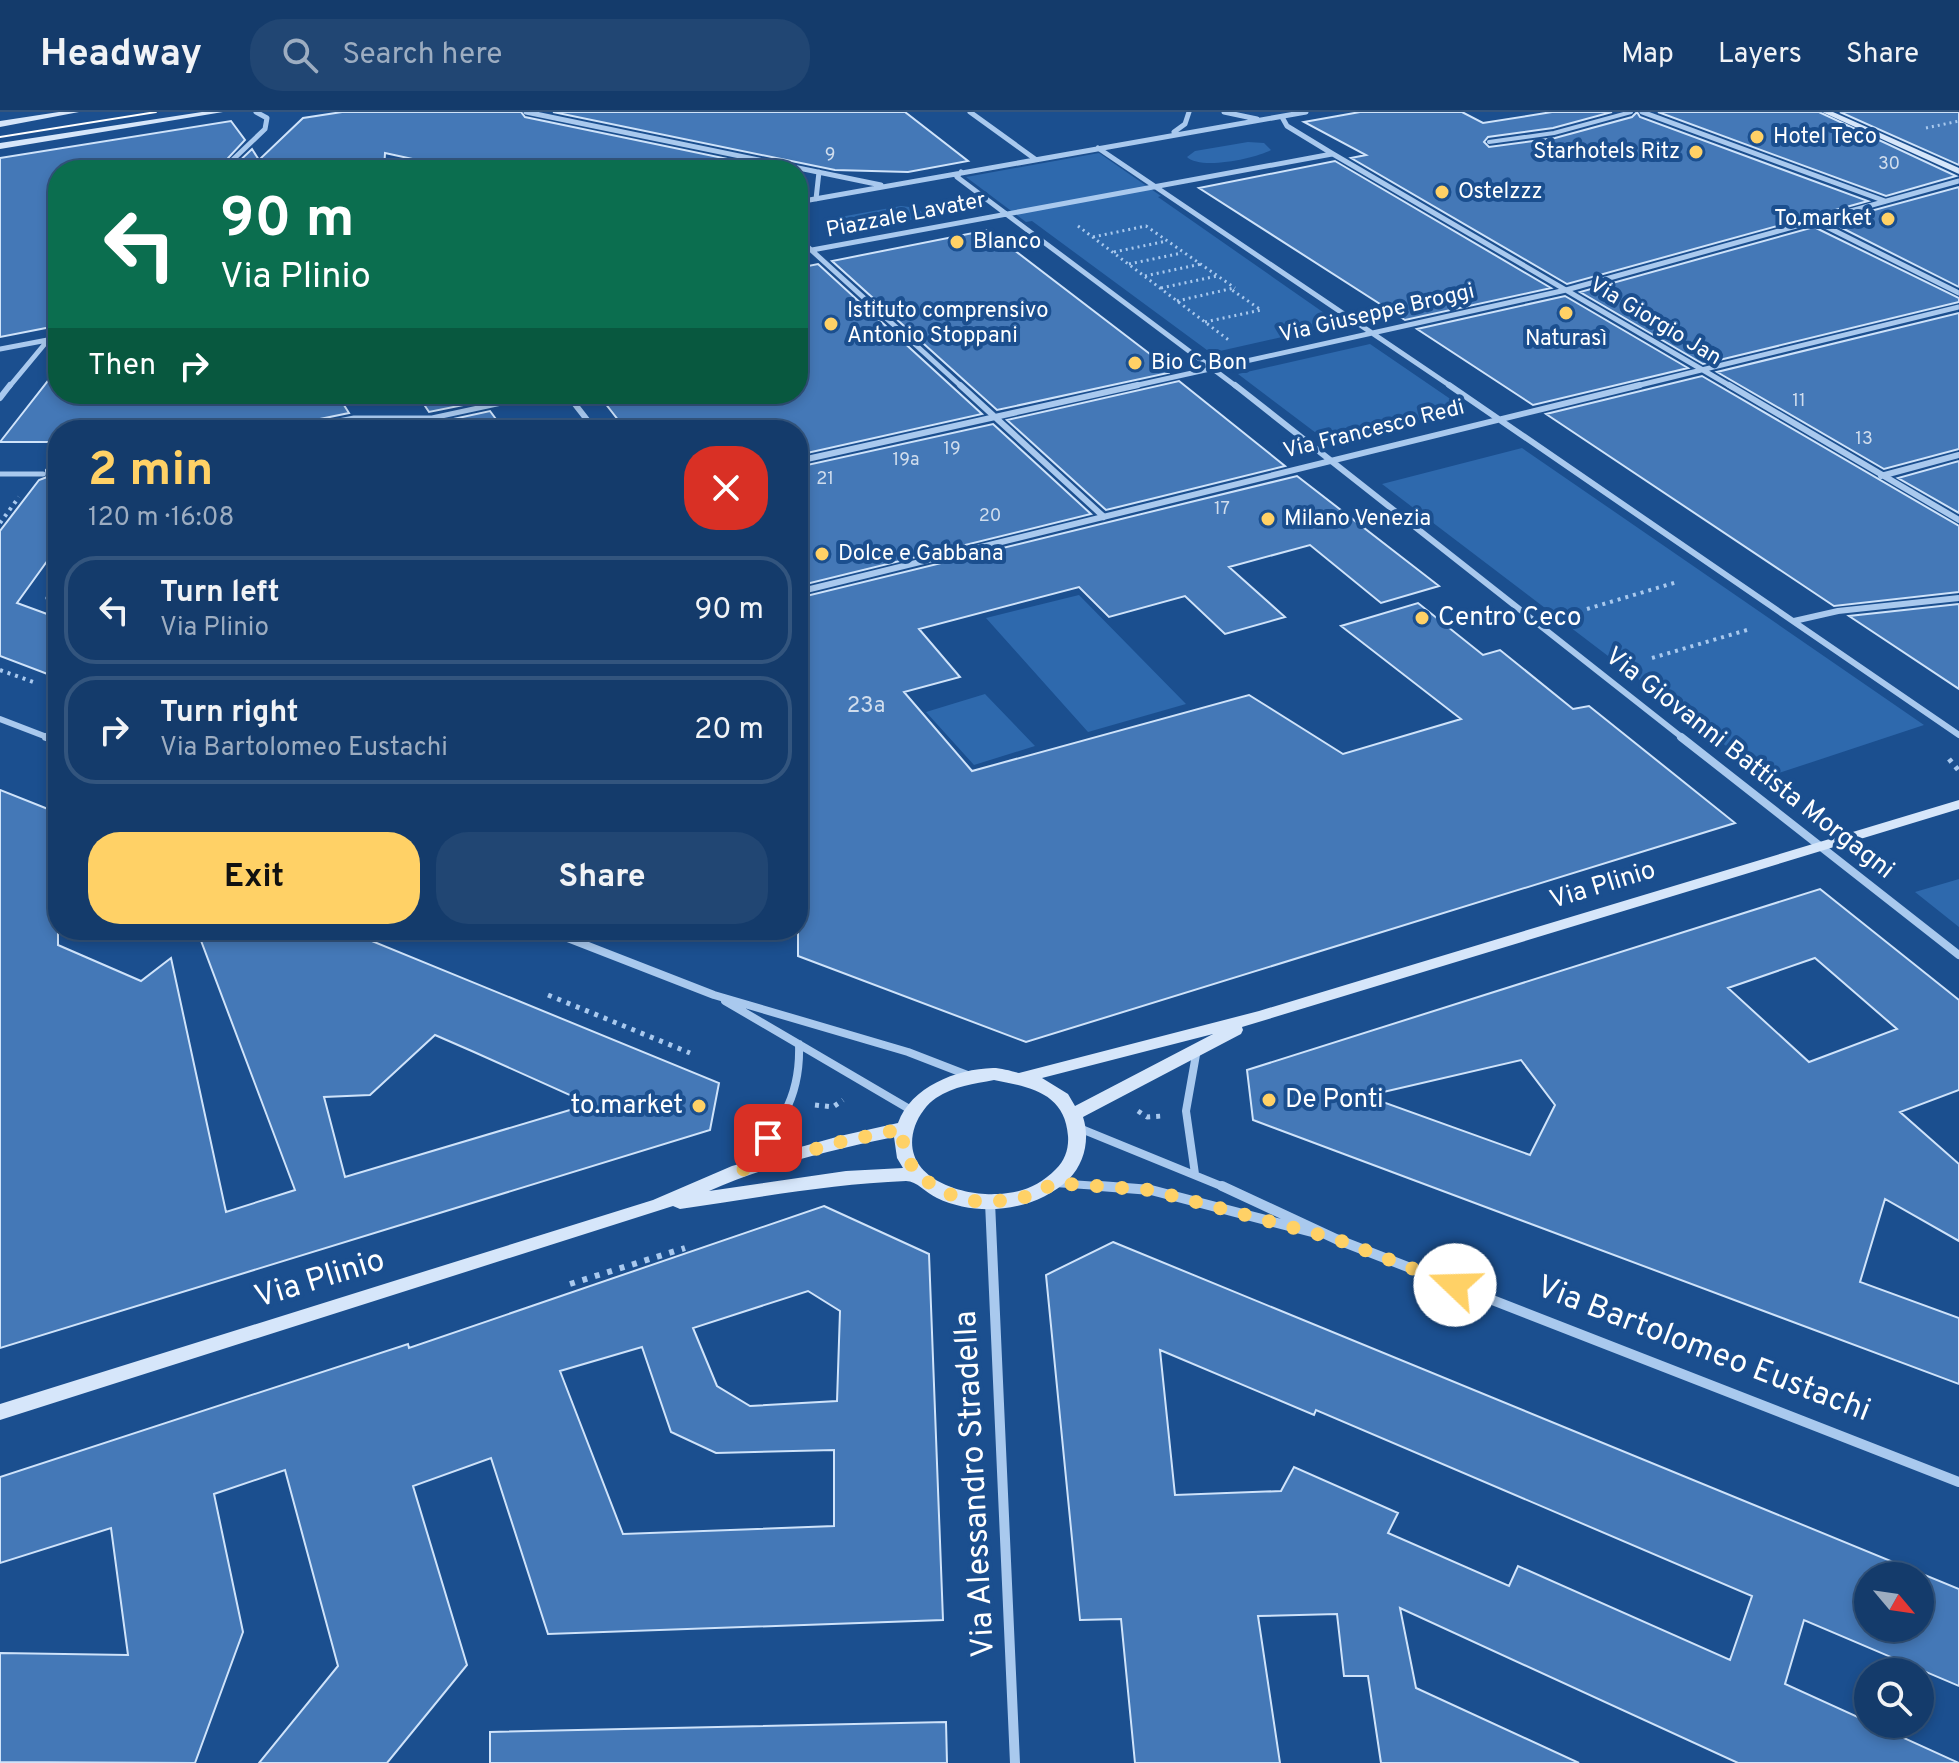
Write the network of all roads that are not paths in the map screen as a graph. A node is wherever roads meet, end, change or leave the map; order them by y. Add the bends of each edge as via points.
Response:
1 (75, 112) edge
2 (219, 112) edge
3 (256, 112) edge
4 (526, 112) edge
5 (970, 112) edge
6 (1189, 112) edge
7 (1224, 112) edge
8 (1306, 112) edge
9 (1631, 112) edge
10 (1642, 112) edge
11 (1826, 112) edge
12 (1282, 117) junction
13 (1262, 120) junction
14 (0, 124) edge
15 (1170, 135) junction
16 (1489, 142) dead end
17 (0, 146) edge
18 (1098, 148) junction
19 (1333, 154) junction
20 (1035, 159) junction
21 (232, 160) edge
22 (760, 160) edge
23 (808, 170) edge
24 (1959, 171) edge
25 (819, 172) junction
26 (961, 172) junction
27 (1959, 181) edge
28 (886, 186) junction
29 (1158, 186) junction
30 (816, 199) junction
31 (808, 200) edge
32 (1886, 201) junction
33 (1006, 213) junction
34 (1813, 220) junction
35 (1019, 223) joint
36 (808, 247) edge
37 (812, 250) junction
38 (1566, 290) junction
39 (1959, 293) edge
40 (1959, 307) edge
41 (1373, 333) junction
42 (46, 340) joint
43 (0, 349) edge
44 (1213, 369) junction
45 (1699, 369) junction
46 (0, 398) edge
47 (497, 404) edge
48 (575, 404) edge
49 (995, 417) junction
50 (1498, 418) junction
51 (344, 420) edge
52 (587, 420) edge
53 (1959, 455) edge
54 (808, 459) edge
55 (1331, 460) junction
56 (0, 474) edge
57 (43, 474) dead end
58 (1881, 476) junction
59 (1104, 517) junction
60 (1959, 520) edge
61 (808, 590) edge
62 (1959, 598) edge
63 (1794, 621) junction
64 (0, 719) edge
65 (1959, 735) edge
66 (48, 737) edge
67 (1959, 804) edge
68 (1823, 847) junction
69 (573, 940) edge
70 (1959, 955) edge
71 (714, 995) junction
72 (1262, 1016) junction
73 (799, 1044) junction
74 (1197, 1048) junction
75 (971, 1076) junction
76 (1021, 1078) junction
77 (911, 1110) junction
78 (1076, 1121) junction
79 (902, 1129) junction
80 (738, 1171) junction
81 (917, 1174) junction
82 (1195, 1174) junction
83 (1054, 1183) junction
84 (990, 1202) junction
85 (659, 1205) junction
86 (1336, 1239) junction
87 (0, 1412) edge
88 (1959, 1482) edge
89 (1015, 1763) edge

1 - 14 street
2 - 17 street
3 - 21 street via 267,118 265,129
4 - 22 street
5 - 20 street
6 - 15 street via 1185,124
7 - 13 street
8 - 12 street, Piazzale Lavater
9 - 16 lane via 1554,133
10 - 32 street
11 - 24 street
12 - 13 street, Piazzale Lavater
12 - 19 street via 1287,126
13 - 15 street, Piazzale Lavater
15 - 18 street, Piazzale Lavater
18 - 20 street, Piazzale Lavater
18 - 29 street
19 - 29 street, Piazzale Lavater
19 - 38 street, Via Giorgio Jan
20 - 26 street, Piazzale Lavater
23 - 25 street
25 - 28 street
25 - 30 street
26 - 28 street, Piazzale Lavater
26 - 33 street, Piazzale Lavater via 957,177
27 - 32 street, Via Giuseppe Broggi
28 - 30 street, Piazzale Lavater
29 - 33 street, Piazzale Lavater
29 - 41 street
30 - 31 street, Piazzale Lavater
32 - 34 street, Via Giuseppe Broggi
33 - 35 street, Piazzale Lavater
33 - 37 street, Piazzale Lavater
34 - 38 street, Via Giuseppe Broggi
34 - 39 street
35 - 44 street, Via Giovanni Battista Morgagni
36 - 37 street
37 - 49 street
38 - 41 street, Via Giuseppe Broggi
38 - 45 street, Via Giorgio Jan
40 - 45 street, Via Francesco Redi
41 - 44 street, Via Giuseppe Broggi
41 - 50 street
42 - 43 street
42 - 46 street
44 - 49 street, Via Giuseppe Broggi
44 - 55 street, Via Giovanni Battista Morgagni
45 - 50 street, Via Francesco Redi
45 - 58 street, Via Giorgio Jan
47 - 51 lane via 432,418
48 - 52 street
49 - 54 street, Via Giuseppe Broggi
49 - 59 street
50 - 55 street, Via Francesco Redi
50 - 63 street
53 - 58 street
55 - 59 street, Via Francesco Redi
55 - 68 street, Via Giovanni Battista Morgagni
56 - 57 lane
58 - 60 street, Via Giorgio Jan
59 - 61 street, Via Francesco Redi
62 - 63 street
63 - 65 street
64 - 66 street
67 - 68 street, Via Plinio
68 - 70 street, Via Giovanni Battista Morgagni
68 - 72 street, Via Plinio
69 - 71 street, Via Bartolomeo Eustachi
71 - 73 street, Via Bartolomeo Eustachi
71 - 75 street, Via Bartolomeo Eustachi
72 - 74 street, Via Plinio
72 - 76 street, Via Plinio
73 - 77 street, Via Bartolomeo Eustachi
73 - 80 street via 801,1069 793,1102
74 - 78 street, Via Plinio
74 - 82 street via 1184,1116
75 - 76 street, Via Bartolomeo Eustachi
75 - 77 street, Via Bartolomeo Eustachi via 941,1085
76 - 78 street, Via Bartolomeo Eustachi via 1055,1093
77 - 79 street, Via Bartolomeo Eustachi
78 - 82 street, Via Bartolomeo Eustachi
78 - 83 street, Via Bartolomeo Eustachi via 1079,1152
79 - 80 street, Via Plinio
79 - 81 street via 904,1153
80 - 85 street, Via Plinio
81 - 84 street, Via Bartolomeo Eustachi via 947,1194
81 - 85 street, Via Plinio via 846,1178
82 - 86 street, Via Bartolomeo Eustachi
83 - 84 street, Via Bartolomeo Eustachi via 1024,1198
83 - 86 street, Via Bartolomeo Eustachi via 1151,1190
84 - 89 street, Via Alessandro Stradella
85 - 87 street, Via Plinio
86 - 88 street, Via Bartolomeo Eustachi

